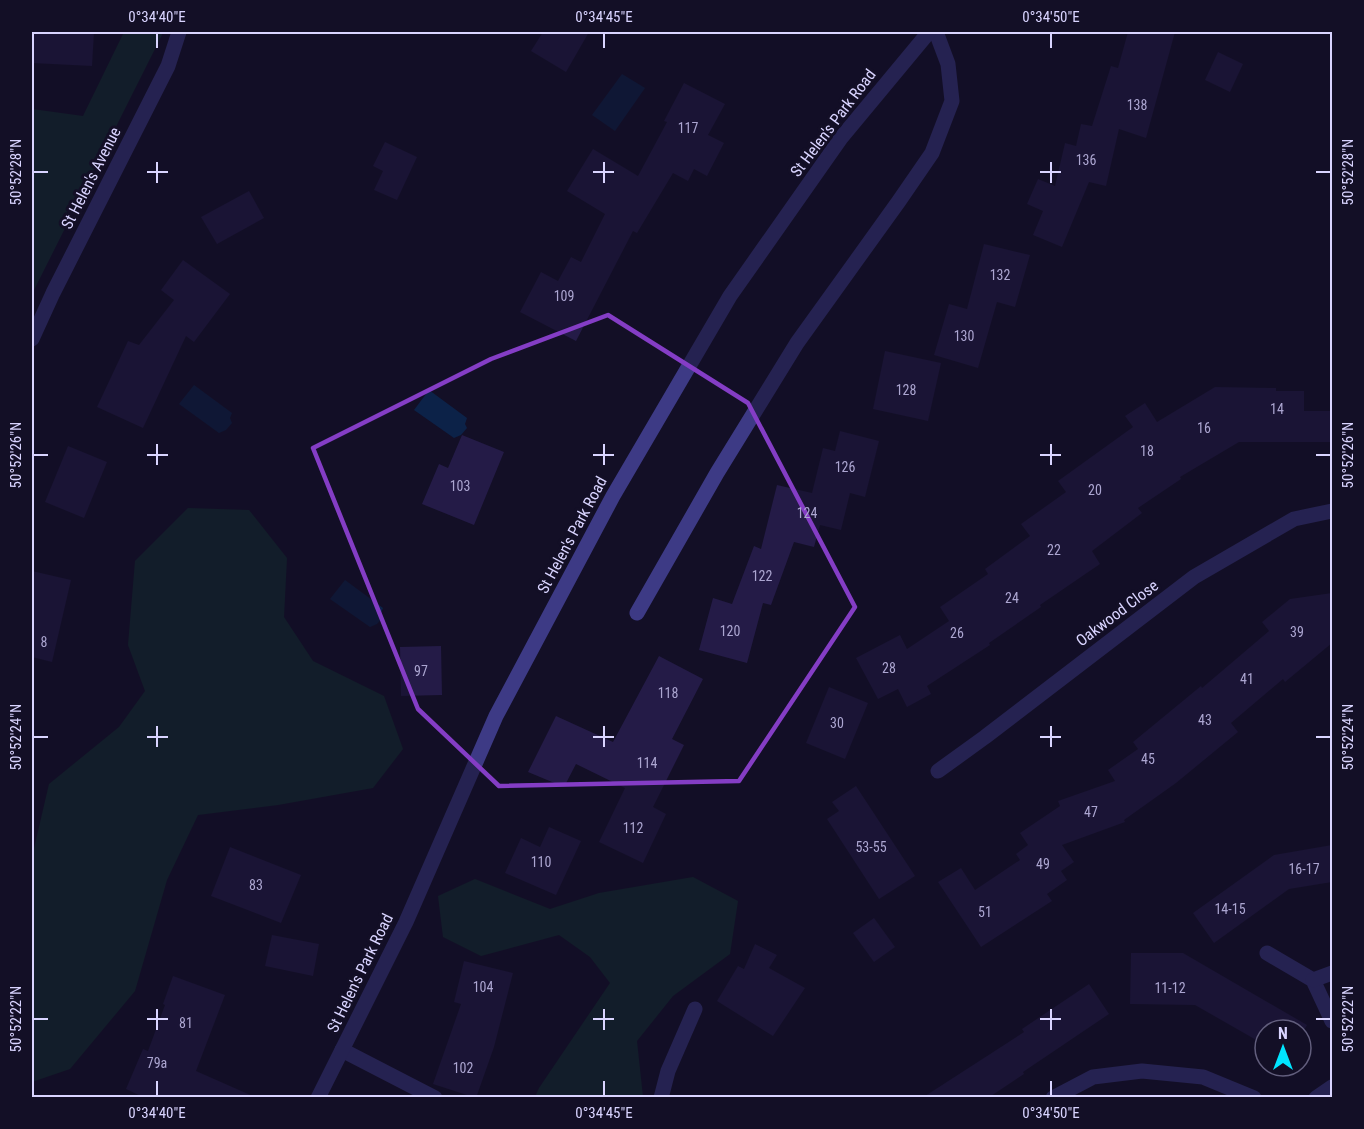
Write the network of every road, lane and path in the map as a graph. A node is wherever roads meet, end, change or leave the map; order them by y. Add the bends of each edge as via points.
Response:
1 (179, 32) edge
2 (929, 32) edge
3 (936, 32) edge
4 (32, 339) edge
5 (1332, 511) edge
6 (637, 613) dead end
7 (938, 771) dead end
8 (1266, 953) dead end
9 (1332, 973) edge
10 (1313, 980) junction
11 (695, 1008) dead end
12 (1332, 1021) edge
13 (342, 1050) junction
14 (1332, 1087) edge
15 (318, 1098) edge
16 (435, 1098) edge
17 (661, 1098) edge
18 (1053, 1098) edge
19 (1254, 1098) edge
20 (1316, 1098) edge

1 - 4 street, St Helen's Avenue via 168,66
2 - 13 street, St Helen's Park Road via 841,138 730,296 613,496 496,716 406,922
3 - 6 street via 948,64 952,101 932,153 797,343
5 - 7 street, Oakwood Close via 1294,519 1194,577
8 - 10 street
9 - 10 street
10 - 12 street
11 - 17 street
13 - 15 street, St Helen's Park Road
13 - 16 street
14 - 20 street
18 - 19 street via 1093,1077 1142,1071 1203,1077

